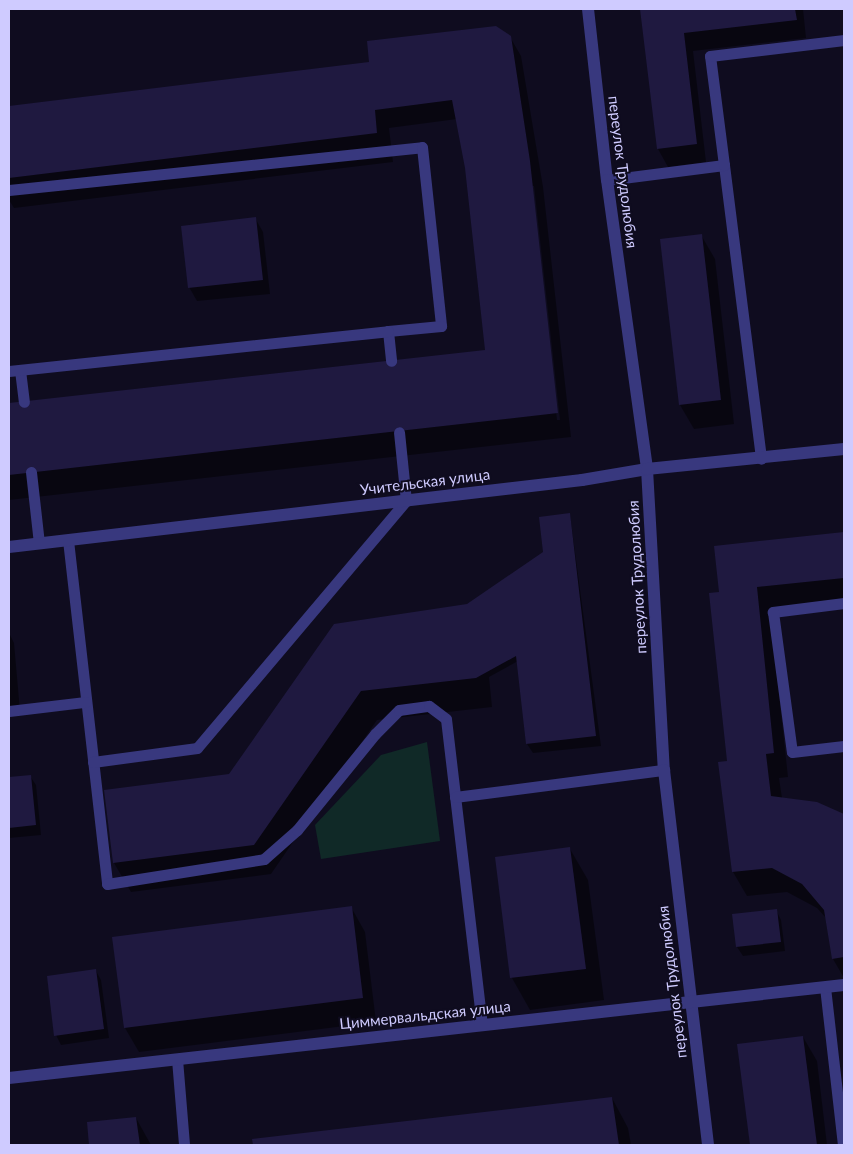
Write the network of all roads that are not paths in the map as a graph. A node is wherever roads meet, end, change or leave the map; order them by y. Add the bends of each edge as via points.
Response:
1 (588, 9) edge
2 (844, 40) edge
3 (724, 165) junction
4 (607, 180) junction
5 (9, 190) edge
6 (388, 331) junction
7 (391, 361) dead end
8 (14, 371) edge
9 (24, 402) dead end
10 (399, 432) dead end
11 (844, 450) edge
12 (761, 459) junction
13 (647, 469) junction
14 (31, 472) dead end
15 (406, 501) junction
16 (68, 540) junction
17 (39, 543) junction
18 (9, 547) edge
19 (844, 603) edge
20 (85, 702) junction
21 (9, 711) edge
22 (844, 746) edge
23 (93, 762) junction
24 (664, 770) junction
25 (455, 797) junction
26 (844, 985) edge
27 (825, 987) junction
28 (691, 1002) junction
29 (482, 1025) junction
30 (177, 1059) junction
31 (9, 1078) edge
32 (184, 1145) edge
33 (708, 1145) edge
34 (843, 1145) edge

1 - 4 street, переулок Трудолюбия
2 - 3 lane via 710,56
3 - 4 lane
3 - 12 lane
4 - 13 street, переулок Трудолюбия
5 - 6 lane via 422,147 441,326
6 - 7 lane
6 - 8 lane
8 - 9 lane
10 - 15 lane
11 - 12 street, Учительская улица
12 - 13 street, Учительская улица
13 - 15 street, Учительская улица
13 - 24 street, переулок Трудолюбия
14 - 17 lane
15 - 16 street, Учительская улица
15 - 23 lane via 196,748
16 - 17 street, Учительская улица
16 - 20 lane
17 - 18 street, Учительская улица
19 - 22 lane via 773,612 792,752
20 - 21 lane
20 - 23 lane
23 - 25 lane via 107,884 264,859 296,830 375,734 399,710 429,706 446,719
24 - 25 lane
24 - 28 street, переулок Трудолюбия
25 - 29 lane
26 - 27 street, Циммервальдская улица
27 - 28 street, Циммервальдская улица
27 - 34 lane
28 - 29 street, Циммервальдская улица
28 - 33 street, переулок Трудолюбия
29 - 30 street, Циммервальдская улица
30 - 31 street, Циммервальдская улица
30 - 32 lane

